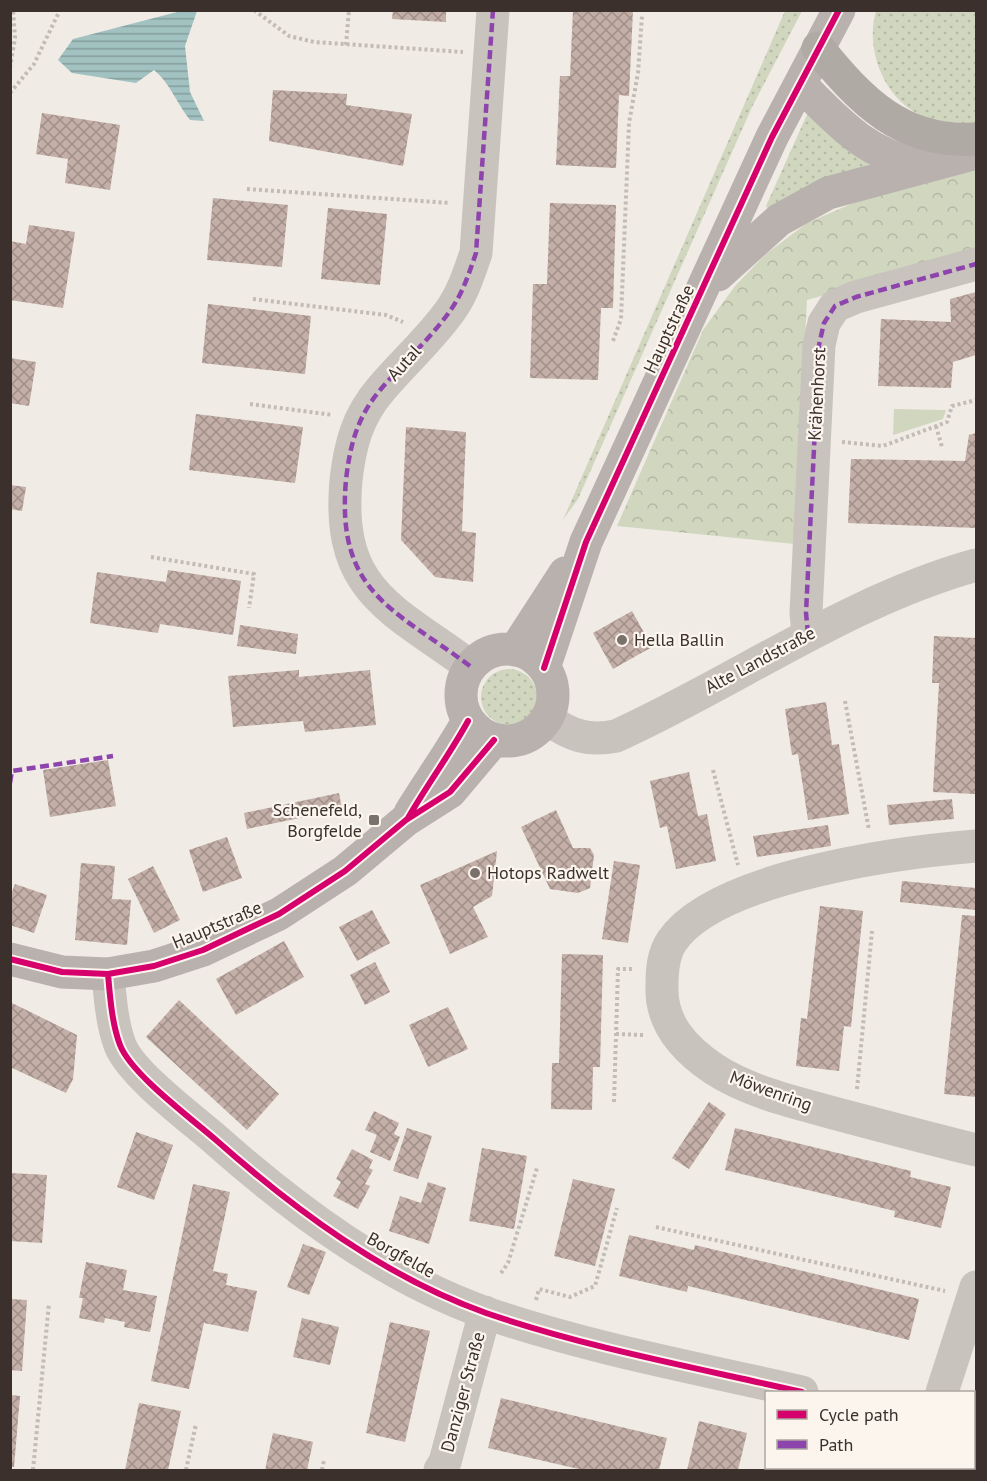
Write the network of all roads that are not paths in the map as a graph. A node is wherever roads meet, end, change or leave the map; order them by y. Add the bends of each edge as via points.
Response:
1 (493, 10) edge
2 (839, 10) edge
3 (818, 48) junction
4 (800, 84) junction
5 (976, 139) edge
6 (976, 153) edge
7 (924, 165) junction
8 (976, 264) edge
9 (706, 287) junction
10 (586, 542) junction
11 (976, 565) edge
12 (808, 634) junction
13 (515, 650) junction
14 (470, 666) junction
15 (544, 668) junction
16 (547, 719) junction
17 (481, 731) junction
18 (976, 846) edge
19 (10, 959) edge
20 (108, 974) junction
21 (976, 1150) edge
22 (966, 1290) edge
23 (485, 1312) junction
24 (798, 1391) edge
25 (942, 1391) edge
26 (440, 1470) edge

1 - 14 street, Autal via 476,253 466,283 450,311 360,418 349,449 343,513 349,550 360,575 378,598
2 - 3 main road, Hauptstraße
3 - 4 main road, Hauptstraße
3 - 5 highway via 846,82 890,118 915,130
4 - 7 main road via 875,150
4 - 9 main road, Hauptstraße via 772,137
6 - 7 main road
7 - 9 main road via 828,193 804,205 757,237
8 - 12 street, Krähenhorst via 856,297 835,306 824,323 819,345 814,440
9 - 10 main road, Hauptstraße
10 - 13 main road, Hauptstraße
10 - 15 main road, Hauptstraße
11 - 12 street, Alte Landstraße via 890,596
12 - 16 street, Alte Landstraße via 616,735 587,739
13 - 14 main road via 490,651
13 - 15 main road
14 - 17 main road via 463,678 463,709
15 - 16 main road via 553,689 553,705
16 - 17 main road via 523,739
17 - 20 main road, Hauptstraße via 450,792 406,820 345,871 279,914 203,950 154,966
18 - 21 street, Möwenring via 875,858 804,873 745,892 680,931 662,969 665,1013 673,1032 714,1069 764,1092
19 - 20 main road, Hauptstraße via 62,972
20 - 23 street, Borgfelde via 120,1046 136,1070 262,1181 308,1216 399,1272
22 - 25 street
23 - 24 street, Borgfelde via 641,1356
23 - 26 street, Danziger Straße

